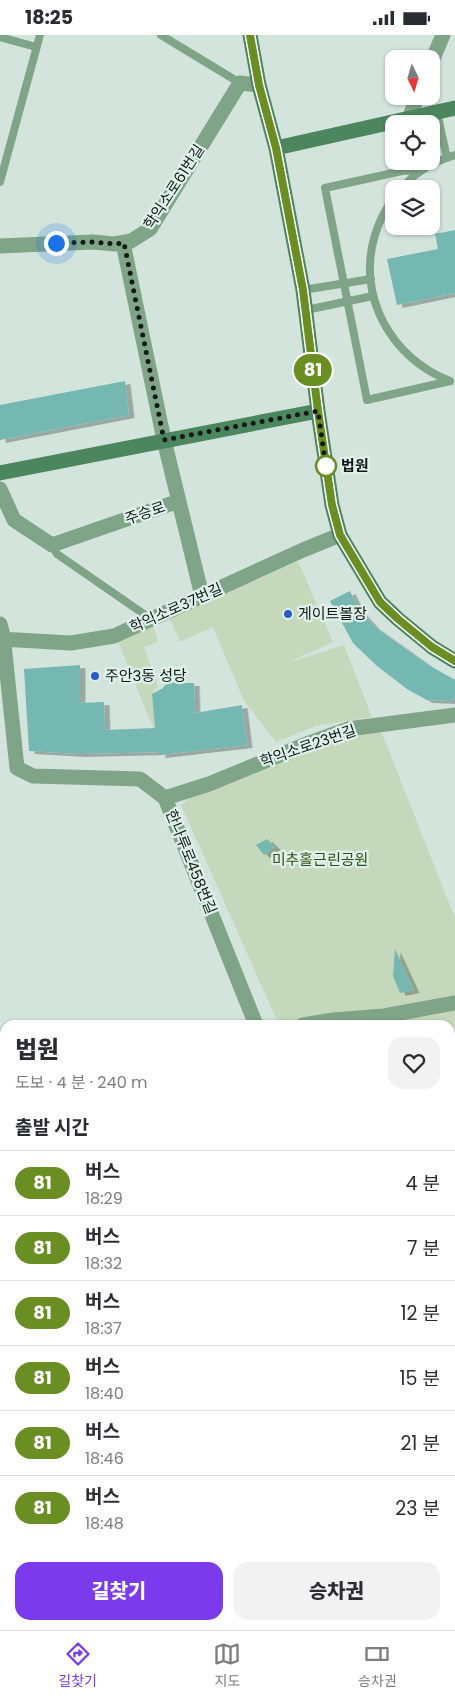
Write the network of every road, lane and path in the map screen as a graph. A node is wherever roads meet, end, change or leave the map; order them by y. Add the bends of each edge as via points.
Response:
1 (40, 35) edge
2 (161, 35) edge
3 (250, 35) edge
4 (443, 35) edge
5 (0, 37) edge
6 (36, 47) junction
7 (437, 50) edge
8 (240, 83) junction
9 (259, 85) junction
10 (455, 108) edge
11 (437, 112) junction
12 (423, 115) edge
13 (385, 123) edge
14 (276, 148) junction
15 (451, 156) edge
16 (422, 170) joint
17 (411, 180) edge
18 (0, 182) edge
19 (385, 212) edge
20 (124, 243) junction
21 (0, 246) edge
22 (371, 279) junction
23 (344, 283) junction
24 (303, 290) junction
25 (373, 296) junction
26 (348, 302) junction
27 (306, 310) junction
28 (453, 382) edge
29 (318, 411) junction
30 (164, 440) junction
31 (0, 473) edge
32 (0, 489) edge
33 (179, 501) junction
34 (340, 535) junction
35 (52, 545) junction
36 (202, 596) junction
37 (151, 619) junction
38 (1, 634) edge
39 (455, 661) edge
40 (455, 715) edge
41 (165, 798) junction
42 (455, 1003) edge
43 (254, 1020) edge
44 (333, 1020) edge

1 - 6 lane
2 - 8 lane
3 - 9 street
4 - 7 street
5 - 6 lane
6 - 18 lane
8 - 9 street
8 - 20 street, 학익소로61번길 via 150,229
9 - 14 street
10 - 11 street
11 - 12 street
11 - 15 lane
13 - 14 street
14 - 24 street
16 - 17 lane
16 - 23 lane via 402,171 325,188
19 - 22 lane via 372,243
20 - 21 street, 학익소로61번길
20 - 30 street, 주승로
22 - 23 lane
22 - 25 lane
23 - 24 lane
23 - 26 lane
24 - 27 street
25 - 26 lane
25 - 28 lane via 387,331 401,349 418,364
26 - 27 lane
26 - 28 lane via 367,400
27 - 29 street
29 - 30 street
29 - 34 street via 332,505
30 - 31 street
30 - 33 street, 주승로
32 - 35 street via 14,520
33 - 35 street, 주승로
33 - 36 street
34 - 36 street, 학익소로37번길
34 - 39 street via 380,602 432,647
35 - 37 lane via 57,554
36 - 37 street, 학익소로37번길
37 - 38 street, 학익소로37번길 via 114,636 71,643
38 - 41 street, 한나루로458번길 via 16,768 32,775 140,779
40 - 41 street, 학익소로23번길 via 348,729
41 - 43 street, 한나루로458번길
42 - 44 street via 384,1016

